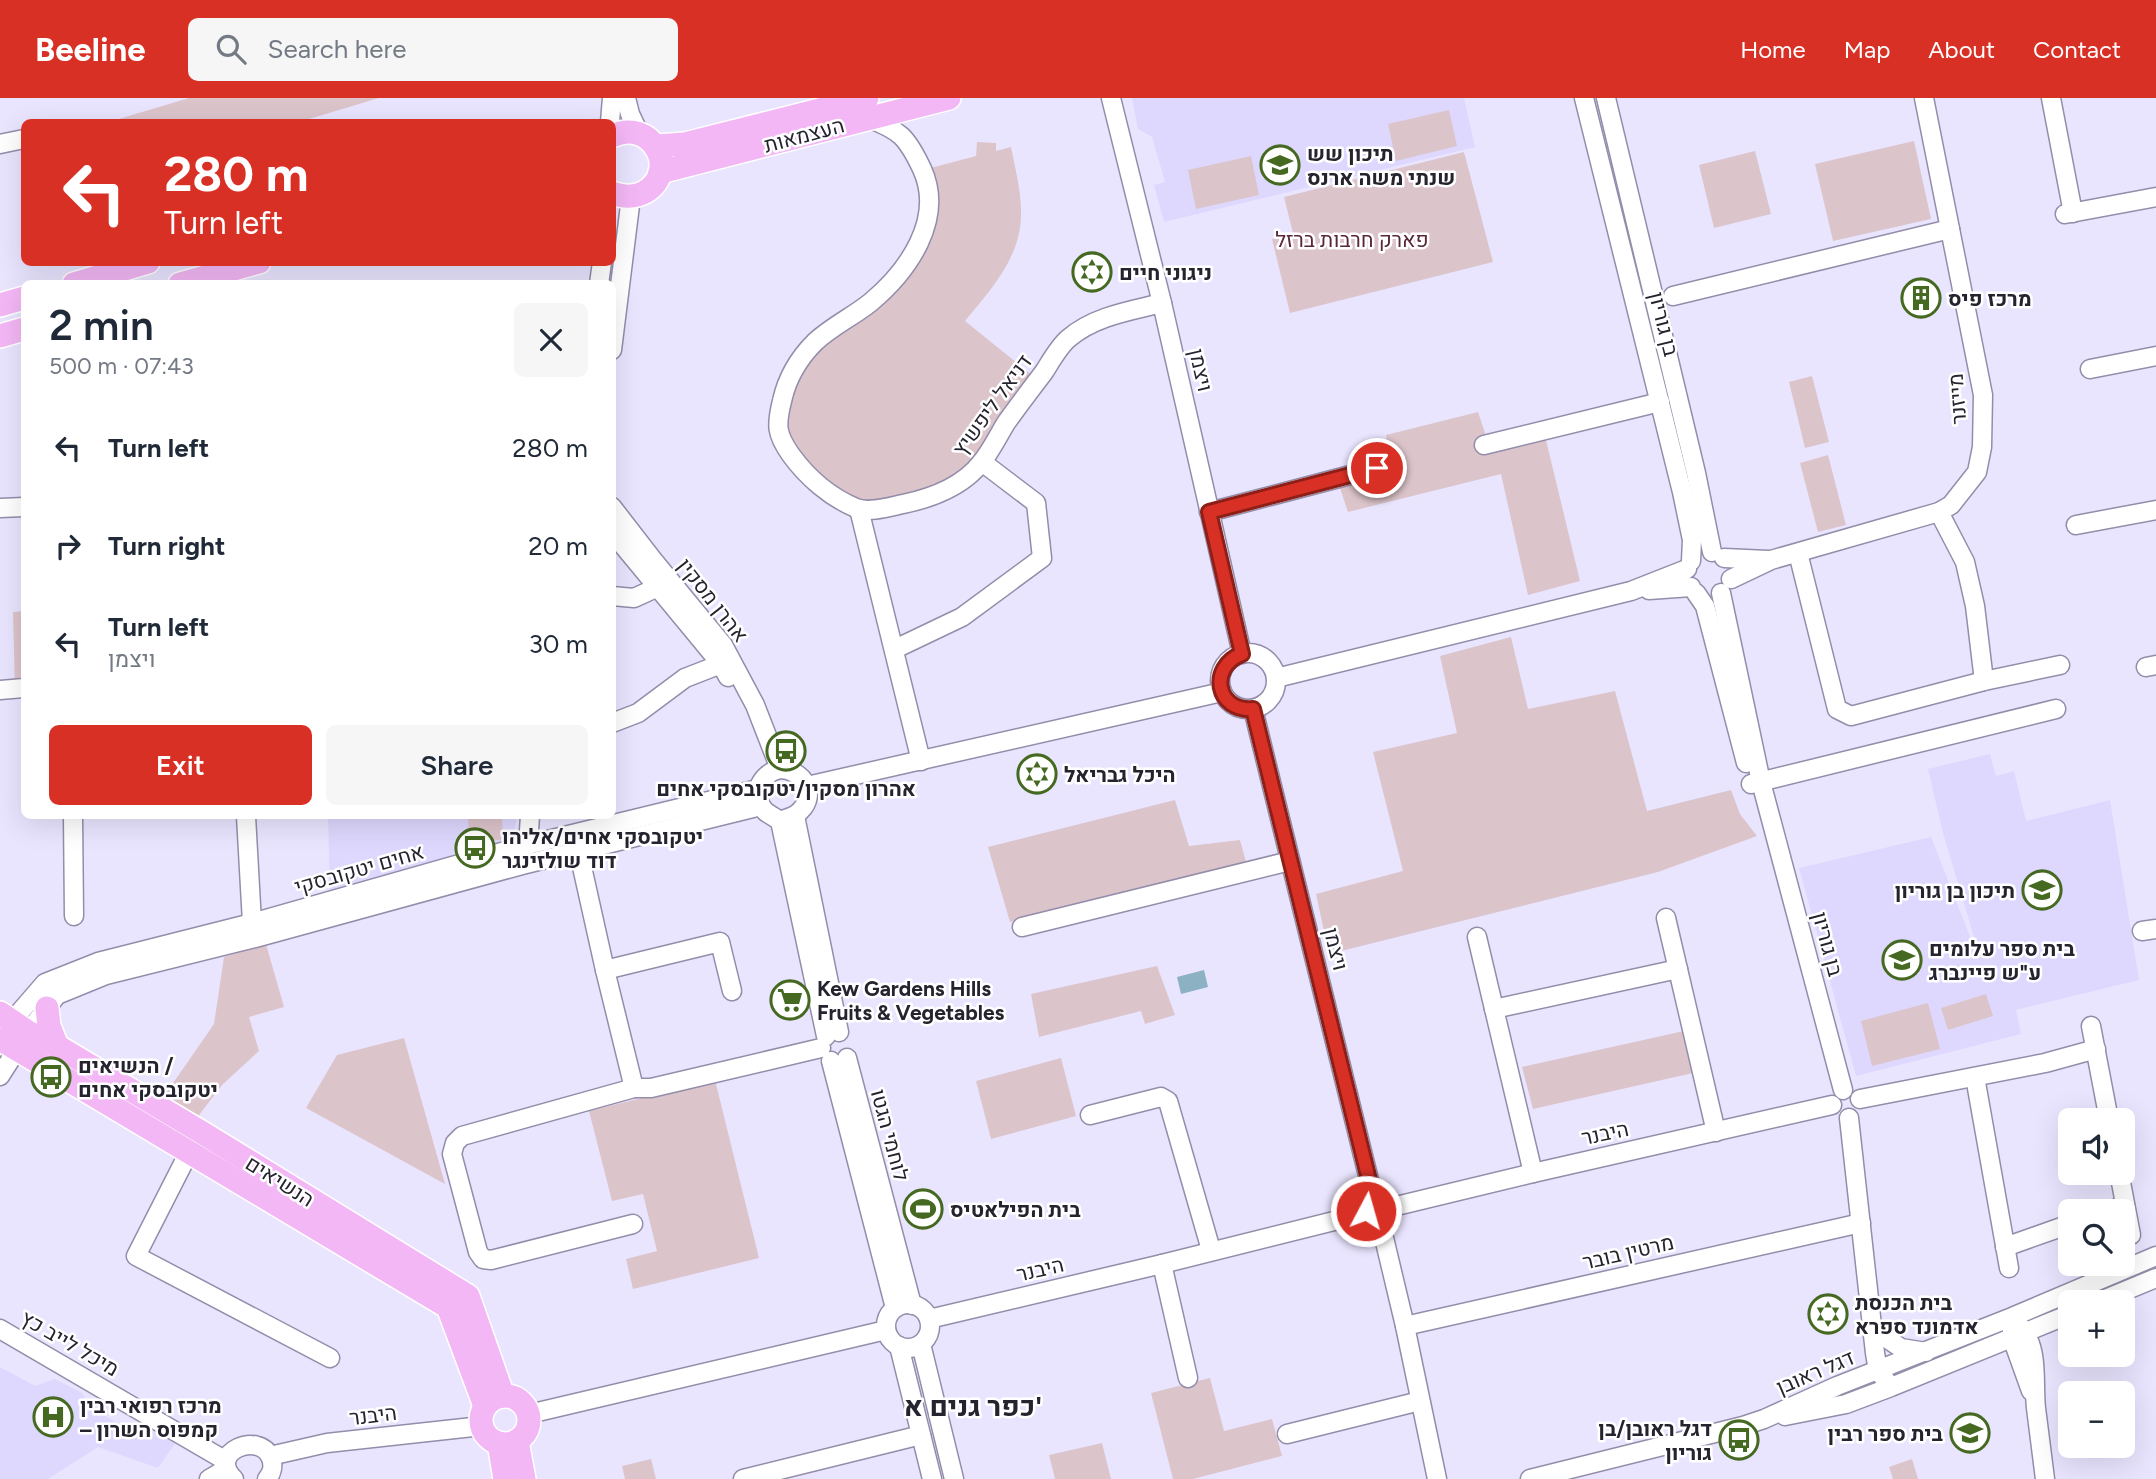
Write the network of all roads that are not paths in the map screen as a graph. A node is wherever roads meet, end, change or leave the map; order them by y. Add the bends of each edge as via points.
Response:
1 (612, 98) edge
2 (626, 98) edge
3 (949, 98) edge
4 (1111, 98) edge
5 (1584, 98) edge
6 (1606, 98) edge
7 (1924, 98) edge
8 (2051, 98) edge
9 (867, 108) edge
10 (610, 119) edge
11 (616, 135) edge
12 (21, 140) edge
13 (647, 140) junction
14 (0, 144) edge
15 (660, 172) junction
16 (622, 195) edge
17 (2156, 197) edge
18 (1950, 229) junction
19 (135, 266) edge
20 (245, 266) edge
21 (87, 280) edge
22 (194, 280) edge
23 (616, 288) edge
24 (1673, 296) dead end
25 (21, 299) edge
26 (1162, 303) junction
27 (0, 305) edge
28 (21, 330) edge
29 (0, 336) edge
30 (2156, 356) edge
31 (2090, 369) dead end
32 (1660, 402) junction
33 (1483, 445) dead end
34 (982, 462) junction
35 (1377, 468) dead end
36 (21, 507) edge
37 (0, 508) edge
38 (859, 509) junction
39 (2156, 510) edge
40 (616, 512) edge
41 (1209, 512) junction
42 (1939, 512) junction
43 (2076, 525) dead end
44 (616, 537) edge
45 (1798, 553) junction
46 (1718, 555) junction
47 (1772, 560) junction
48 (1691, 578) junction
49 (1726, 586) junction
50 (658, 587) junction
51 (616, 596) edge
52 (895, 649) junction
53 (1242, 654) junction
54 (721, 664) junction
55 (2060, 664) dead end
56 (1276, 678) junction
57 (1984, 681) junction
58 (21, 688) edge
59 (0, 690) edge
60 (1222, 692) junction
61 (1253, 709) junction
62 (2056, 709) dead end
63 (616, 721) edge
64 (921, 761) junction
65 (775, 771) junction
66 (1756, 783) junction
67 (807, 786) junction
68 (760, 798) junction
69 (787, 818) junction
70 (73, 819) edge
71 (246, 819) edge
72 (530, 819) edge
73 (575, 834) junction
74 (528, 845) junction
75 (578, 852) junction
76 (1290, 861) junction
77 (74, 916) dead end
78 (1666, 918) dead end
79 (1022, 927) dead end
80 (254, 930) junction
81 (1477, 936) dead end
82 (1678, 969) junction
83 (605, 970) junction
84 (732, 991) dead end
85 (47, 1008) junction
86 (1494, 1009) junction
87 (2091, 1026) dead end
88 (8, 1033) edge
89 (57, 1046) junction
90 (833, 1047) junction
91 (2096, 1049) junction
92 (0, 1076) edge
93 (1975, 1077) junction
94 (634, 1088) junction
95 (1838, 1097) junction
96 (1860, 1099) junction
97 (2107, 1108) edge
98 (1090, 1115) dead end
99 (1849, 1118) junction
100 (1716, 1132) junction
101 (189, 1152) junction
102 (1533, 1172) junction
103 (1377, 1210) junction
104 (1861, 1223) junction
105 (633, 1224) dead end
106 (2058, 1228) edge
107 (2005, 1247) junction
108 (1211, 1250) junction
109 (2156, 1256) edge
110 (1162, 1264) junction
111 (2009, 1268) dead end
112 (2156, 1278) edge
113 (2127, 1290) edge
114 (904, 1307) junction
115 (1871, 1312) junction
116 (2012, 1317) junction
117 (929, 1319) junction
118 (2058, 1319) edge
119 (1405, 1326) junction
120 (0, 1329) edge
121 (886, 1329) junction
122 (1881, 1334) junction
123 (2019, 1335) junction
124 (921, 1344) junction
125 (899, 1346) junction
126 (1926, 1352) junction
127 (330, 1359) dead end
128 (1885, 1369) junction
129 (1188, 1378) dead end
130 (1891, 1387) junction
131 (1420, 1401) junction
132 (490, 1409) junction
133 (528, 1414) junction
134 (1764, 1419) junction
135 (1287, 1434) dead end
136 (921, 1436) junction
137 (508, 1442) junction
138 (270, 1456) junction
139 (229, 1470) edge
140 (209, 1479) edge
141 (267, 1479) edge
142 (505, 1479) edge
143 (524, 1479) edge
144 (743, 1479) edge
145 (932, 1479) edge
146 (954, 1479) edge
147 (1437, 1479) edge
148 (1530, 1479) edge
149 (2045, 1479) edge

1 - 10 street
2 - 13 street via 630,114
3 - 9 main road, העצמאות
4 - 26 street, ויצמן
5 - 32 street, בן גוריון
6 - 46 street, בן גוריון
7 - 18 street, מייזנר
8 - 17 street via 2069,213
9 - 13 main road, העצמאות via 685,144
9 - 15 main road, העצמאות
9 - 38 street via 907,140 918,160 928,183 924,233 904,269 871,302 816,341 794,368 782,400 779,434 818,485
11 - 13 main road, העצמאות via 629,131
12 - 14 street
13 - 15 main road via 659,154
15 - 16 main road via 641,194
16 - 23 street
18 - 24 street
18 - 42 street, מייזנר via 1983,395 1982,434 1977,472 1951,505
19 - 21 main road
20 - 22 main road
25 - 27 main road
26 - 34 street, דניאל ליפשיץ via 1098,319 1068,339
26 - 41 street, ויצמן
28 - 29 main road
30 - 31 street
32 - 33 street
32 - 48 street, בן גוריון via 1692,540
34 - 38 street, דניאל ליפשיץ via 950,489 908,503
34 - 52 street via 1036,503 1042,558 962,617
35 - 41 street
36 - 37 street
38 - 52 street
39 - 43 street
40 - 65 street, אהרן מסקין via 723,645 755,705
41 - 53 street, ויצמן
42 - 45 street, מייזנר
42 - 57 street via 1965,562
44 - 50 street, אהרן מסקין
45 - 47 street, מייזנר
45 - 57 street via 1838,709 1851,716
46 - 47 street, מייזנר
46 - 48 street via 1700,554
46 - 49 street via 1731,568
47 - 49 street, מייזנר
48 - 49 street via 1711,597
48 - 56 street
48 - 66 street, בן גוריון via 1705,606
49 - 66 street, בן גוריון
50 - 51 street via 634,598
50 - 54 street, אהרן מסקין
52 - 64 street
53 - 56 street via 1263,658
53 - 60 street via 1225,664
54 - 63 street via 685,678 638,713
54 - 65 street, אהרן מסקין
55 - 57 street
56 - 61 street via 1270,699
58 - 59 street
60 - 61 street via 1238,708
60 - 64 street
61 - 76 street, ויצמן
62 - 66 street
64 - 67 street
65 - 67 street via 787,769 800,775
65 - 68 street via 760,783
66 - 95 street, בן גוריון via 1769,809
67 - 69 street via 806,803
68 - 69 street via 766,812
68 - 73 street, אחים יטקובסקי
68 - 75 street, אחים יטקובסקי
69 - 90 street, לוחמי הגטו
70 - 77 street
71 - 80 street
72 - 74 street
73 - 74 street, אחים יטקובסקי
73 - 75 street
74 - 80 street, אחים יטקובסקי
75 - 80 street, אחים יטקובסקי
75 - 83 street
76 - 79 street
76 - 103 street, ויצמן
78 - 82 street
80 - 85 street, אחים יטקובסקי via 106,975 57,995
80 - 88 street, אחים יטקובסקי via 99,962 45,983
81 - 86 street
82 - 86 street
82 - 100 street
83 - 84 street via 719,942
83 - 94 street
85 - 88 street, אחים יטקובסקי
85 - 89 main road
86 - 102 street
87 - 91 street
88 - 89 main road, הנשיאים
88 - 92 street
88 - 101 main road, הנשיאים
89 - 132 main road, הנשיאים via 468,1296
90 - 94 street
90 - 114 street, לוחמי הגטו
91 - 93 street
91 - 97 street
93 - 96 street
93 - 107 street
94 - 105 street via 462,1136 452,1154 483,1259
95 - 96 street via 1853,1092
95 - 99 street via 1836,1114
95 - 100 street, היבנר
96 - 99 street via 1860,1108
98 - 108 street via 1161,1097 1168,1101
99 - 104 street
100 - 102 street, היבנר
101 - 127 street via 136,1256
101 - 132 main road, הנשיאים via 448,1307
102 - 103 street, היבנר
103 - 108 street, היבנר
103 - 119 street, ויצמן
104 - 115 street
104 - 119 street, מרטין בובר
106 - 107 street
107 - 111 street
108 - 110 street, היבנר
109 - 116 street, דגל ראובן
110 - 117 street, היבנר
110 - 129 street
112 - 113 street
114 - 117 street via 924,1311
114 - 121 street via 887,1320
115 - 122 street
115 - 128 street
116 - 123 street
116 - 126 street, דגל ראובן
117 - 124 street via 930,1330
118 - 123 street, דגל ראובן
119 - 131 street, ויצמן
120 - 139 street, מיכל לייב כץ
121 - 125 street
121 - 133 street
122 - 126 street via 1901,1348
122 - 128 street
123 - 130 street, דגל ראובן
123 - 149 street via 2035,1368
124 - 125 street
124 - 146 street
125 - 136 street
126 - 128 street, דגל ראובן
128 - 130 street
128 - 134 street, דגל ראובן
130 - 134 street, דגל ראובן via 1846,1404
131 - 135 street
131 - 147 street, ויצמן
132 - 133 main road via 512,1396
132 - 137 main road via 488,1436
132 - 138 street, היבנר
133 - 137 main road via 527,1429
134 - 148 street, דגל ראובן
136 - 144 street
136 - 145 street
137 - 142 main road
137 - 143 main road
138 - 139 street via 263,1448 241,1446 228,1456
138 - 141 street via 272,1472
139 - 140 street

